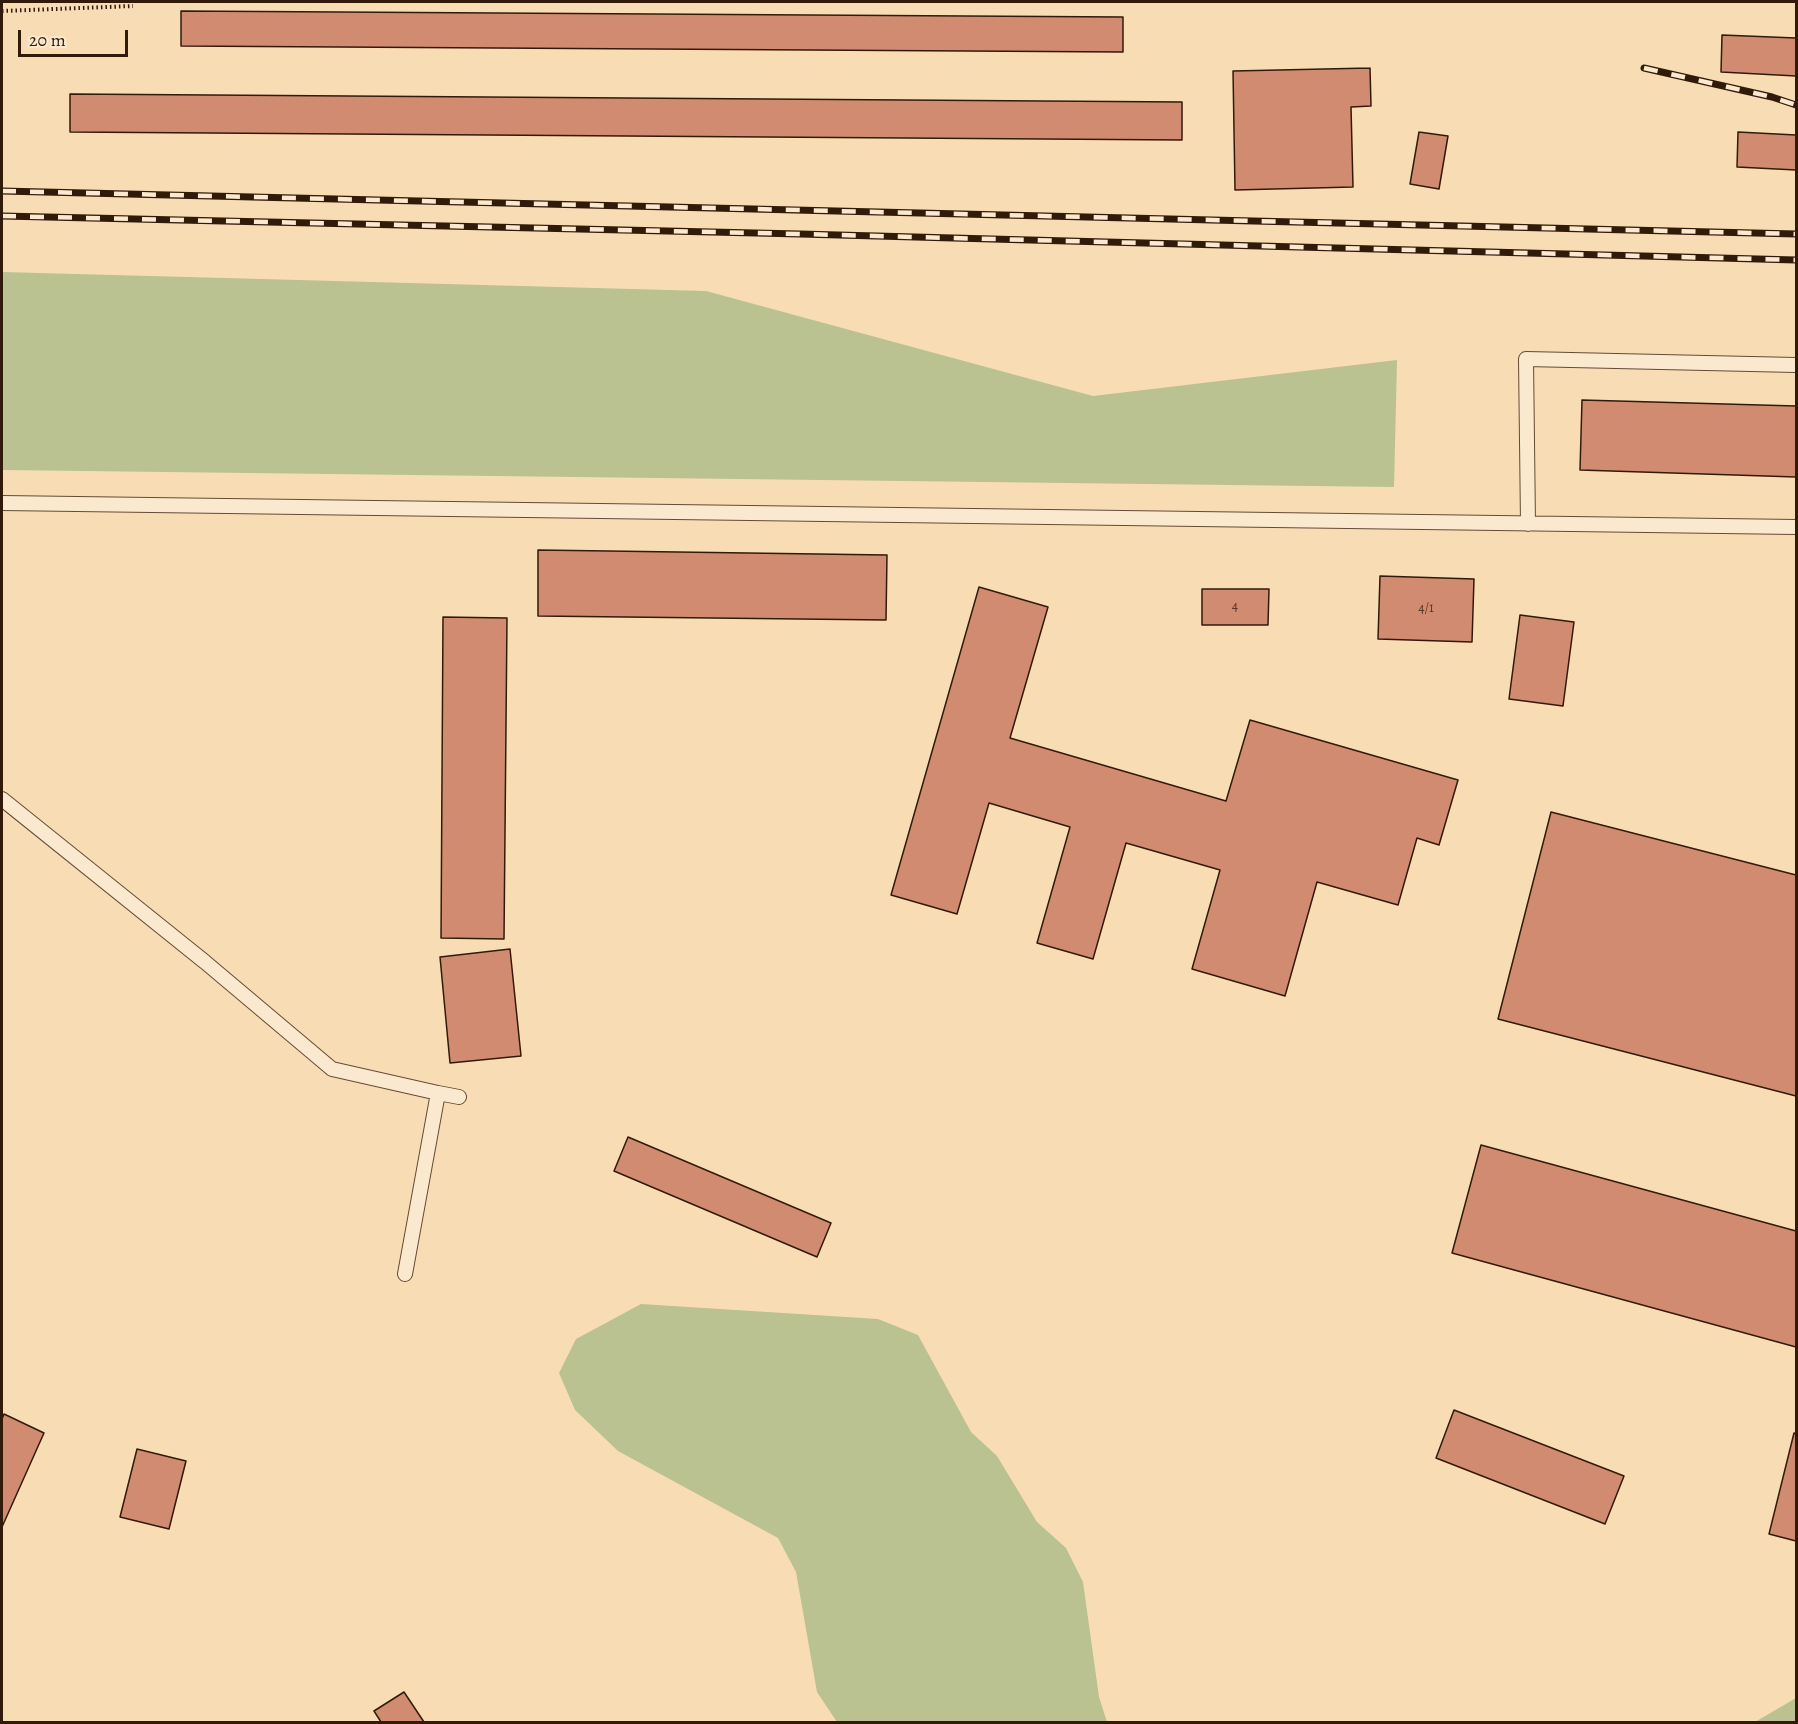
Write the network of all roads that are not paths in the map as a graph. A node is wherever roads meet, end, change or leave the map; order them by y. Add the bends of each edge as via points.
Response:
1 (1797, 365) edge
2 (2, 503) edge
3 (1528, 524) junction
4 (1797, 527) edge
5 (2, 799) edge
6 (438, 1093) junction
7 (459, 1097) dead end
8 (405, 1274) dead end

1 - 3 lane via 1526,359
2 - 3 lane
3 - 4 lane
5 - 6 lane via 332,1069
6 - 7 lane
6 - 8 lane

